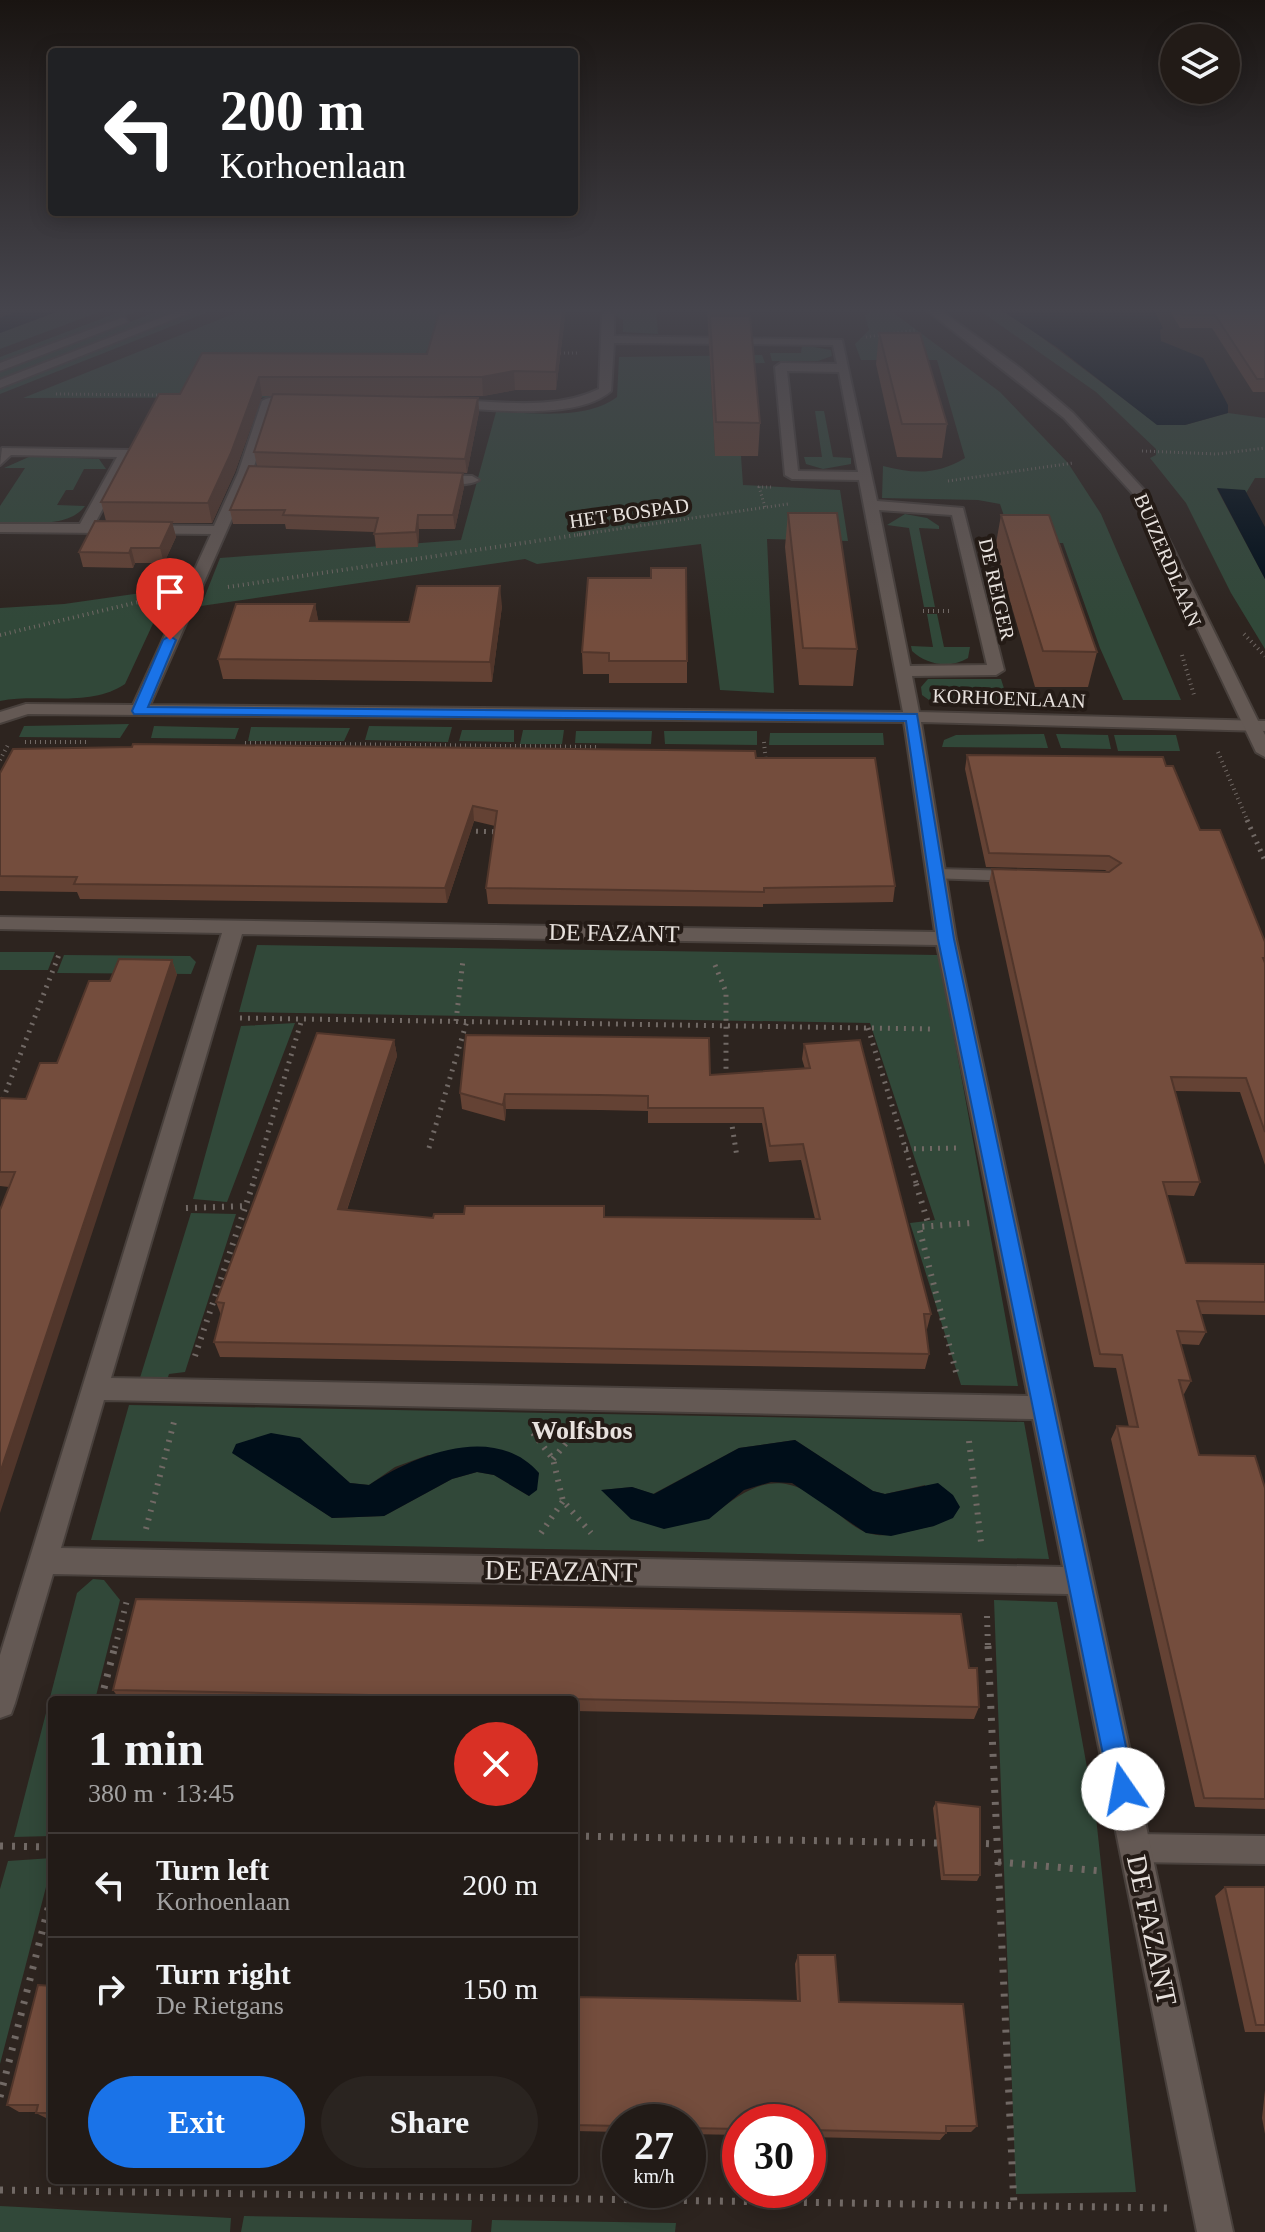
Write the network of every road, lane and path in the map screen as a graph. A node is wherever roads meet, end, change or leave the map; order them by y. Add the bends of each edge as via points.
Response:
1 (264, 412) edge
2 (786, 412) edge
3 (853, 412) edge
4 (1066, 412) edge
5 (1265, 448) edge
6 (1112, 456) junction
7 (0, 461) edge
8 (245, 473) junction
9 (260, 474) edge
10 (867, 476) junction
11 (412, 478) edge
12 (472, 480) dead end
13 (948, 481) dead end
14 (795, 503) dead end
15 (872, 505) junction
16 (0, 528) edge
17 (85, 529) junction
18 (217, 530) junction
19 (190, 592) junction
20 (891, 609) junction
21 (981, 610) junction
22 (0, 635) edge
23 (1181, 652) dead end
24 (903, 671) junction
25 (139, 711) junction
26 (763, 716) junction
27 (912, 717) junction
28 (0, 718) edge
29 (1206, 726) junction
30 (1259, 726) edge
31 (0, 742) edge
32 (88, 742) dead end
33 (230, 743) edge
34 (355, 745) junction
35 (607, 747) edge
36 (749, 748) edge
37 (765, 748) junction
38 (780, 748) dead end
39 (1265, 752) edge
40 (1204, 754) dead end
41 (1219, 754) junction
42 (351, 759) edge
43 (767, 777) edge
44 (457, 831) edge
45 (503, 832) edge
46 (1265, 861) edge
47 (936, 874) junction
48 (1028, 876) edge
49 (0, 923) edge
50 (70, 925) junction
51 (234, 927) junction
52 (466, 931) junction
53 (703, 935) junction
54 (946, 939) junction
55 (207, 1017) junction
56 (456, 1021) junction
57 (467, 1021) junction
58 (725, 1025) junction
59 (868, 1028) junction
60 (965, 1029) junction
61 (728, 1096) edge
62 (0, 1107) edge
63 (730, 1111) edge
64 (989, 1147) junction
65 (429, 1148) dead end
66 (906, 1149) junction
67 (737, 1157) dead end
68 (262, 1208) edge
69 (149, 1209) junction
70 (1005, 1220) junction
71 (929, 1226) junction
72 (903, 1227) edge
73 (919, 1227) junction
74 (95, 1389) junction
75 (506, 1397) junction
76 (965, 1407) junction
77 (1043, 1408) junction
78 (43, 1561) junction
79 (623, 1572) junction
80 (986, 1579) junction
81 (1080, 1581) junction
82 (0, 1703) edge
83 (578, 1836) edge
84 (950, 1843) edge
85 (966, 1843) edge
86 (997, 1844) junction
87 (0, 1846) edge
88 (48, 1847) edge
89 (1265, 1850) edge
90 (998, 1862) junction
91 (1138, 1862) junction
92 (48, 1909) edge
93 (0, 2097) edge
94 (0, 2190) edge
95 (1014, 2206) junction
96 (1213, 2220) edge

1 - 8 street
2 - 10 street via 792,475
3 - 10 street
4 - 6 street, BUIZERDLAAN
5 - 6 path
6 - 13 path
6 - 30 street, BUIZERDLAAN via 1140,494
7 - 17 street via 7,451 126,453
8 - 9 street
8 - 18 street
10 - 15 street
11 - 12 street
14 - 19 path, HET BOSPAD
15 - 20 street
15 - 21 street, DE REIGER via 958,511
16 - 17 street
17 - 18 street
18 - 19 street
19 - 22 path, HET BOSPAD
19 - 25 street
20 - 21 path
20 - 24 street
21 - 24 street, DE REIGER via 996,670
23 - 29 path, BUIZERDLAAN
24 - 27 street
25 - 26 street, KORHOENLAAN
25 - 28 street, KORHOENLAAN via 26,709
26 - 27 street, KORHOENLAAN
26 - 37 path
27 - 29 street, KORHOENLAAN
27 - 47 street, DE FAZANT
29 - 30 street, KORHOENLAAN
29 - 41 path, BUIZERDLAAN
30 - 39 street, BUIZERDLAAN
31 - 32 path
33 - 34 path
34 - 35 path
34 - 42 path
36 - 37 path
37 - 38 path
37 - 43 path
40 - 41 path
41 - 46 path, BUIZERDLAAN
44 - 45 path
47 - 48 lane
47 - 54 street, DE FAZANT
49 - 50 street, DE FAZANT
50 - 51 street, DE FAZANT
50 - 62 path
51 - 52 street, DE FAZANT
51 - 55 street
52 - 53 street, DE FAZANT
52 - 56 path
53 - 54 street, DE FAZANT
53 - 58 path via 726,992
54 - 60 street, DE FAZANT
55 - 56 path
55 - 69 street
56 - 57 path
57 - 58 path
57 - 65 path
58 - 59 path
58 - 61 path
59 - 60 path
59 - 66 path
60 - 64 street, DE FAZANT
63 - 67 path
64 - 66 path
64 - 70 street, DE FAZANT
66 - 71 path
68 - 69 path
69 - 74 street
70 - 71 path
70 - 77 street, DE FAZANT
71 - 73 path
72 - 73 path
73 - 76 path
74 - 75 street
74 - 78 street
75 - 76 street
75 - 79 path via 553,1459 563,1501
76 - 77 street
76 - 80 path
77 - 81 street, DE FAZANT
78 - 79 street, DE FAZANT
78 - 82 street
79 - 80 street, DE FAZANT
80 - 81 street, DE FAZANT
80 - 86 path
81 - 91 street, DE FAZANT
83 - 84 path
85 - 86 path
86 - 90 path
87 - 88 path
89 - 91 lane
90 - 91 path
90 - 95 path
91 - 96 street, DE FAZANT
92 - 93 path
94 - 95 path
95 - 96 path

